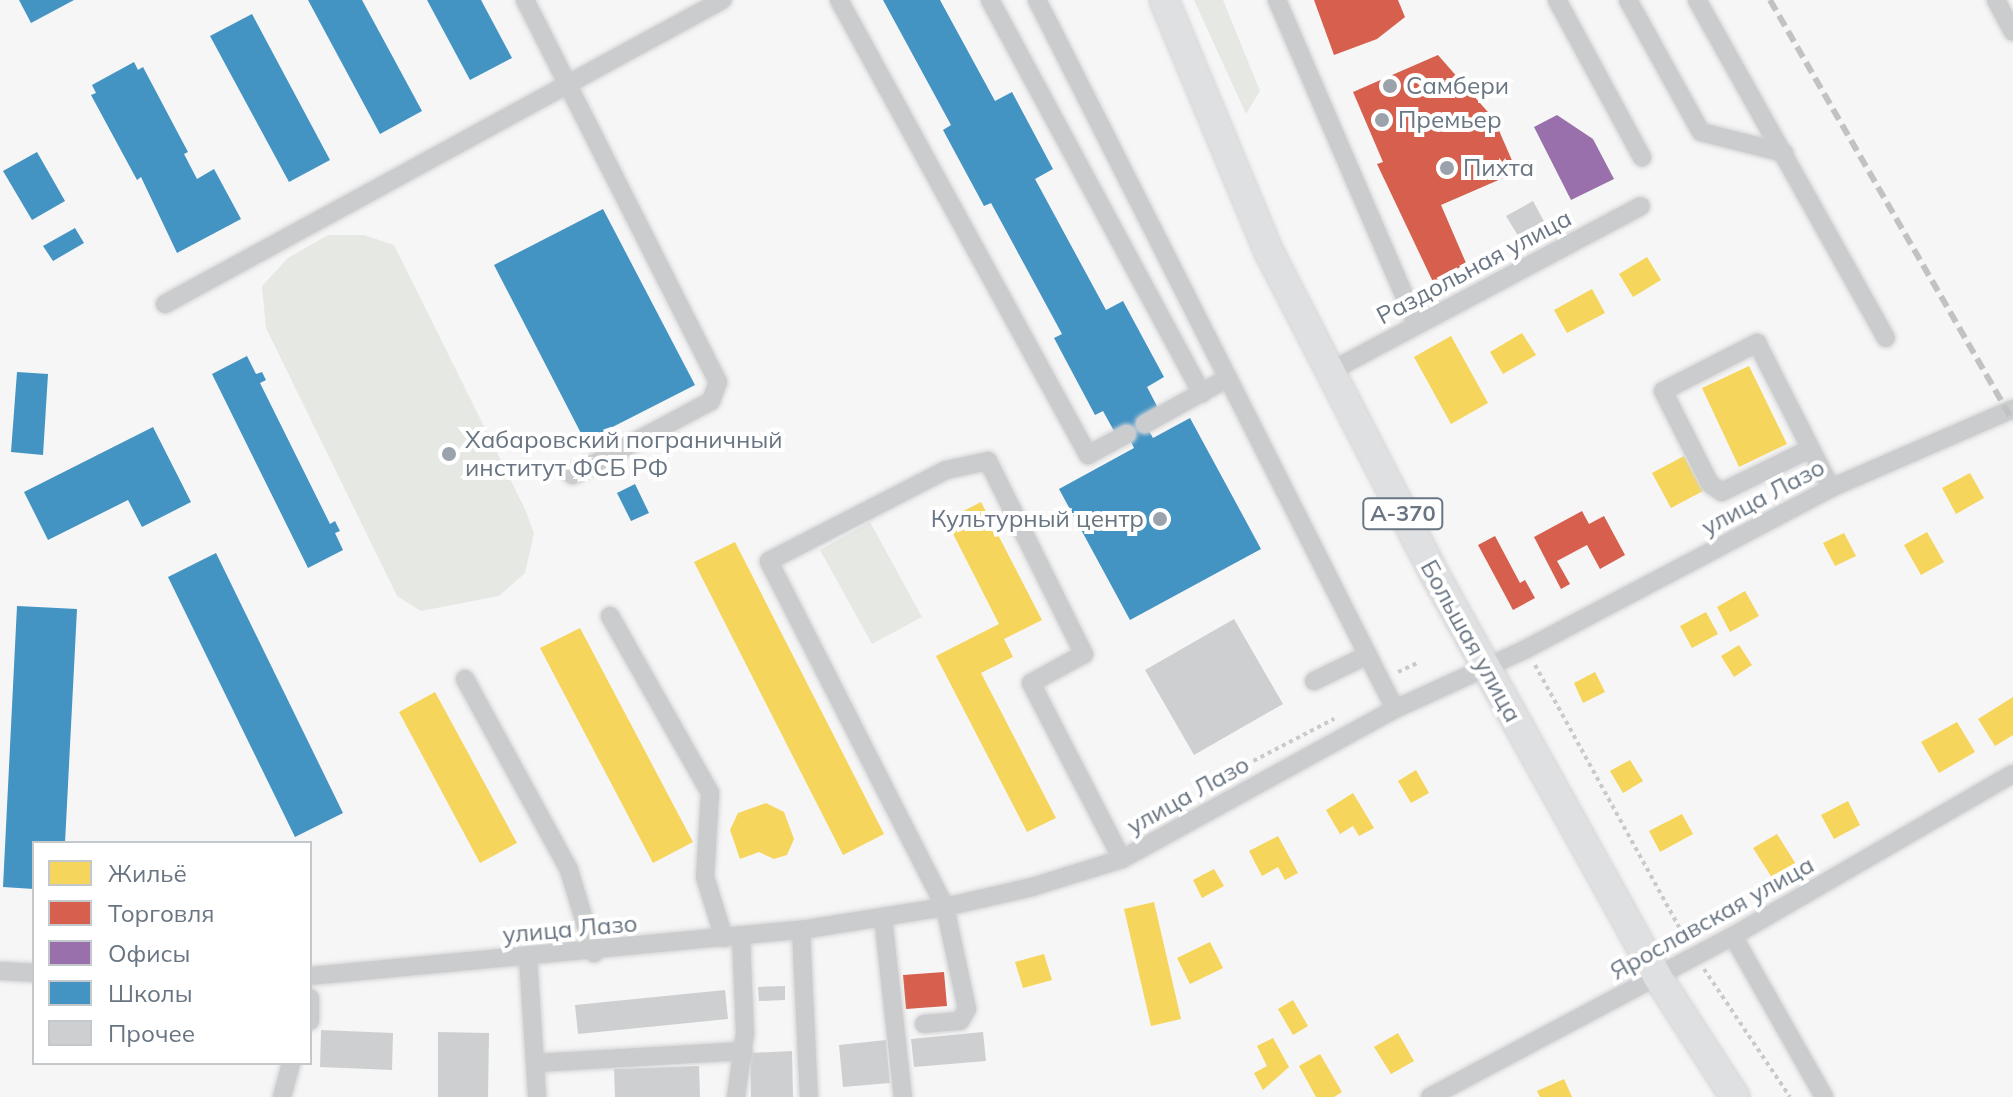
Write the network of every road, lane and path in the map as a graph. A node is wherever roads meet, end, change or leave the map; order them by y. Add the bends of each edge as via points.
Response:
1 (525, 0) edge
2 (722, 0) edge
3 (839, 0) edge
4 (990, 0) edge
5 (1037, 0) edge
6 (1164, 0) edge
7 (1277, 0) edge
8 (1557, 0) edge
9 (1628, 0) edge
10 (1697, 0) edge
11 (1996, 0) edge
12 (2013, 32) edge
13 (570, 85) junction
14 (1784, 153) junction
15 (1642, 157) dead end
16 (1641, 206) dead end
17 (165, 304) dead end
18 (1417, 325) junction
19 (1886, 338) dead end
20 (1329, 372) junction
21 (1228, 378) junction
22 (1202, 393) junction
23 (2013, 409) edge
24 (1145, 424) dead end
25 (1127, 434) dead end
26 (1810, 449) junction
27 (573, 475) dead end
28 (1831, 488) junction
29 (610, 616) dead end
30 (1526, 649) junction
31 (1368, 655) junction
32 (1485, 668) junction
33 (465, 679) dead end
34 (1314, 681) dead end
35 (1395, 709) junction
36 (1348, 711) dead end
37 (2013, 774) edge
38 (1211, 783) dead end
39 (1122, 859) junction
40 (945, 907) junction
41 (883, 917) junction
42 (801, 930) junction
43 (1733, 936) junction
44 (733, 938) junction
45 (594, 953) junction
46 (528, 957) junction
47 (1695, 957) junction
48 (0, 971) edge
49 (32, 973) edge
50 (312, 976) edge
51 (1657, 976) junction
52 (1677, 1010) junction
53 (924, 1024) dead end
54 (744, 1051) junction
55 (537, 1063) junction
56 (290, 1065) edge
57 (282, 1097) edge
58 (537, 1097) edge
59 (736, 1097) edge
60 (809, 1097) edge
61 (903, 1097) edge
62 (1430, 1097) edge
63 (1716, 1097) edge
64 (1735, 1097) edge
65 (1790, 1097) edge
66 (1824, 1097) edge

1 - 13 street
2 - 13 street
3 - 25 street via 1088,455
4 - 22 street
5 - 21 street
6 - 20 highway, Большая улица / А-370 via 1269,252
7 - 18 street
8 - 15 street
9 - 14 street via 1701,132
10 - 14 street
11 - 12 street
13 - 17 street
13 - 27 street via 718,382 711,401
14 - 19 street
16 - 18 street, Раздольная улица
18 - 20 street, Раздольная улица
20 - 32 highway, Большая улица / А-370
21 - 22 street
21 - 31 street
22 - 24 street
23 - 28 street, улица Лазо
26 - 26 street via 1722,492 1710,484 1663,391 1757,343
26 - 28 street
28 - 30 street, улица Лазо
29 - 44 street via 710,793 705,877
30 - 32 street, улица Лазо
30 - 47 path
31 - 34 street
31 - 35 street
32 - 35 street, улица Лазо
32 - 51 highway, Большая улица / А-370
33 - 45 street via 569,870
35 - 39 street, улица Лазо
36 - 38 path
37 - 43 street, Ярославская улица
39 - 40 street, улица Лазо
39 - 40 street via 1031,683 1084,654 988,461 946,470 769,561
40 - 41 street, улица Лазо
40 - 53 street via 967,1009 960,1021
41 - 42 street, улица Лазо
41 - 61 street
42 - 44 street, улица Лазо
42 - 60 street
43 - 47 street, Ярославская улица
43 - 66 street
44 - 45 street, улица Лазо
44 - 54 street
45 - 46 street, улица Лазо
46 - 50 street, улица Лазо
46 - 55 street
47 - 51 street, Ярославская улица
47 - 65 path
48 - 49 street
51 - 52 highway, Большая улица / А-370
51 - 62 street, Ярославская улица
52 - 63 highway, Большая улица / А-370
52 - 64 highway, Большая улица / А-370
54 - 55 street
54 - 59 street
55 - 58 street
56 - 57 street

